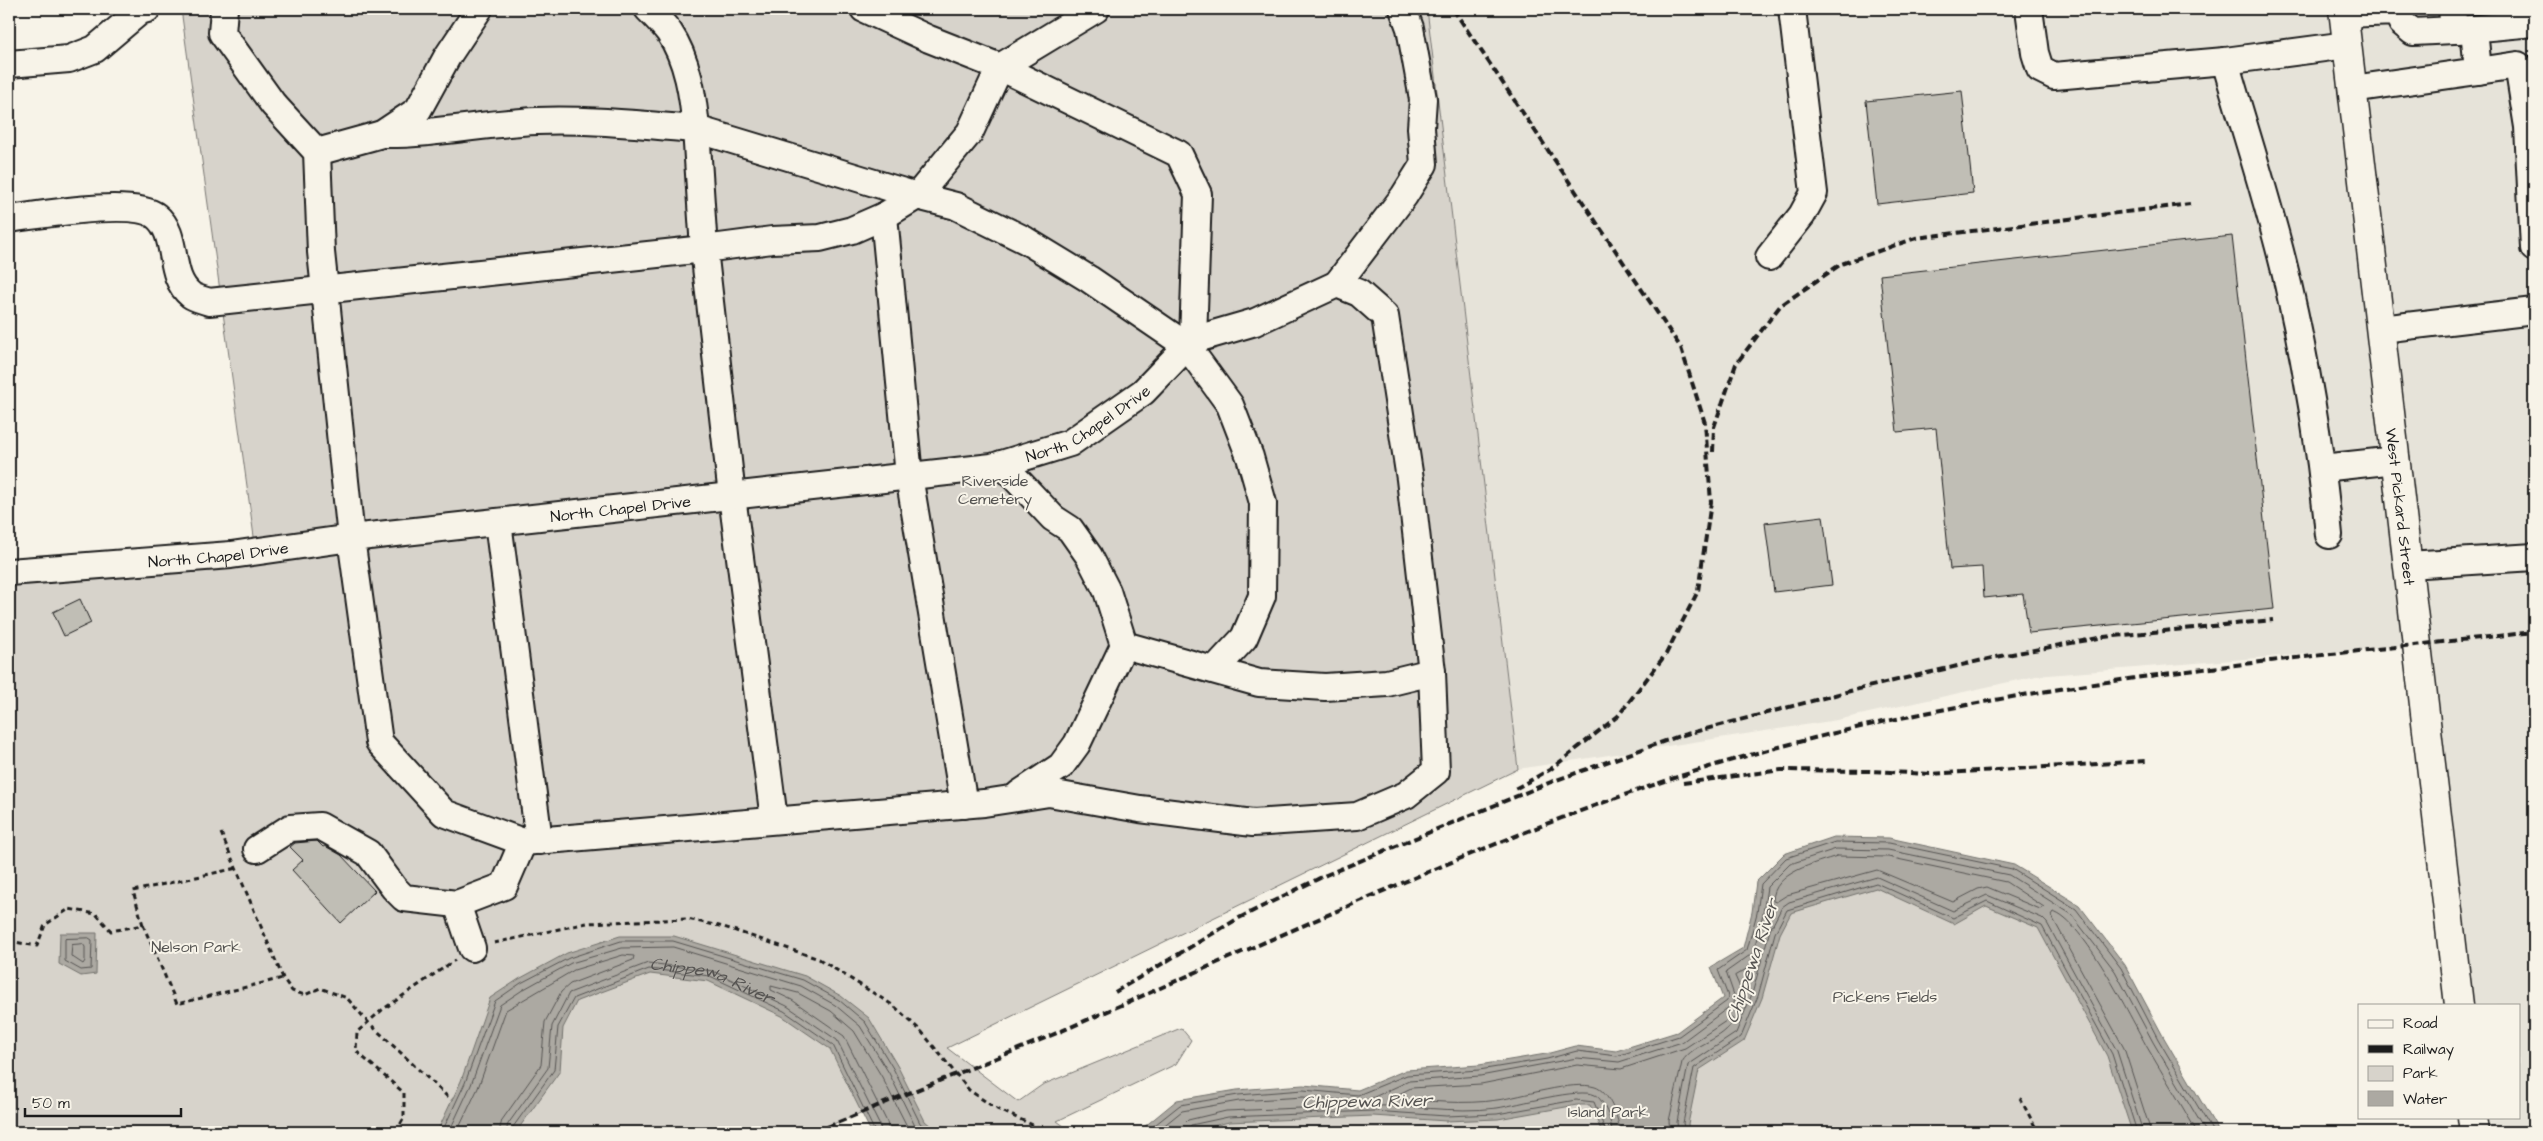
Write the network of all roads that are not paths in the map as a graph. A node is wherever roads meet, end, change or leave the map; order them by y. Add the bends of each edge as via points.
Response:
1 (147, 9) edge
2 (479, 9) edge
3 (648, 9) edge
4 (864, 9) edge
5 (1096, 9) edge
6 (1403, 9) edge
7 (1792, 9) edge
8 (2029, 9) edge
9 (222, 10) edge
10 (2396, 10) edge
11 (2343, 12) edge
12 (2460, 23) edge
13 (2534, 23) edge
14 (2347, 44) junction
15 (2225, 61) junction
16 (9, 64) edge
17 (2526, 65) edge
18 (1000, 67) junction
19 (2478, 70) junction
20 (2352, 88) junction
21 (696, 129) junction
22 (382, 134) junction
23 (317, 152) junction
24 (917, 196) junction
25 (884, 216) junction
26 (9, 219) edge
27 (2534, 248) edge
28 (704, 249) junction
29 (1769, 257) dead end
30 (1337, 284) junction
31 (325, 290) junction
32 (2534, 312) edge
33 (2380, 329) junction
34 (1190, 343) junction
35 (2396, 460) junction
36 (1002, 464) junction
37 (2322, 468) junction
38 (909, 476) junction
39 (732, 496) junction
40 (498, 522) junction
41 (2329, 536) dead end
42 (351, 538) junction
43 (2534, 557) edge
44 (2408, 565) junction
45 (9, 572) edge
46 (1124, 646) junction
47 (1215, 669) junction
48 (1432, 672) junction
49 (1012, 799) junction
50 (964, 805) junction
51 (774, 819) junction
52 (531, 841) junction
53 (251, 857) road end
54 (457, 904) junction
55 (472, 948) road end
56 (2459, 1004) edge
57 (2472, 1118) edge
58 (2474, 1132) edge

1 - 16 lane via 140,11 95,49 69,59
2 - 22 lane via 447,57 418,110
3 - 21 lane via 669,32 682,60 690,84
4 - 18 lane
5 - 18 lane
6 - 30 lane via 1418,64 1423,99 1424,164 1404,196
7 - 29 lane via 1814,193 1802,215
8 - 15 lane via 2040,70 2054,76
9 - 23 lane via 222,34 273,104
10 - 11 lane
10 - 12 lane via 2402,23 2414,32
11 - 14 main road, West Pickard Street
12 - 13 lane
12 - 19 lane
14 - 15 lane
14 - 20 main road, West Pickard Street
15 - 37 lane via 2288,283
17 - 19 lane
17 - 27 lane
18 - 24 lane via 970,132
18 - 34 lane via 1179,154 1198,194
19 - 20 lane
20 - 33 main road, West Pickard Street
21 - 22 lane via 612,121 536,121 417,135
21 - 24 lane
21 - 28 lane
22 - 23 lane
23 - 31 lane
24 - 25 lane
24 - 34 lane via 956,206 1025,240
25 - 28 lane via 852,230 820,238 772,240
25 - 38 lane
26 - 31 lane via 118,207 140,209 156,216 168,232 176,273 191,295 209,302
28 - 31 lane
28 - 39 lane
30 - 34 lane via 1255,322
30 - 48 lane via 1360,293 1384,316 1410,479
31 - 42 lane
32 - 33 lane
33 - 35 main road, West Pickard Street
34 - 36 lane, North Chapel Drive via 1143,392 1070,442
34 - 47 lane via 1230,406 1250,456 1263,502 1262,596 1244,638
35 - 37 lane
35 - 44 main road, West Pickard Street
36 - 38 lane, North Chapel Drive
36 - 46 lane via 1053,518 1070,528 1106,591
37 - 41 lane
38 - 39 lane, North Chapel Drive
38 - 50 lane
39 - 40 lane, North Chapel Drive
39 - 51 lane
40 - 42 lane, North Chapel Drive
40 - 52 lane
42 - 45 lane, North Chapel Drive via 231,555
42 - 52 lane via 379,742 444,813
43 - 44 lane
44 - 56 main road, West Pickard Street
46 - 47 lane
46 - 49 lane via 1077,744 1061,766
47 - 48 lane via 1259,683 1325,687 1387,683
48 - 49 lane via 1436,771 1406,794 1357,816 1253,823 1140,809 1049,793
49 - 50 lane
50 - 51 lane
51 - 52 lane
52 - 54 lane via 504,886
53 - 54 lane via 290,828 320,826 368,853 404,898
54 - 55 lane
57 - 58 main road

